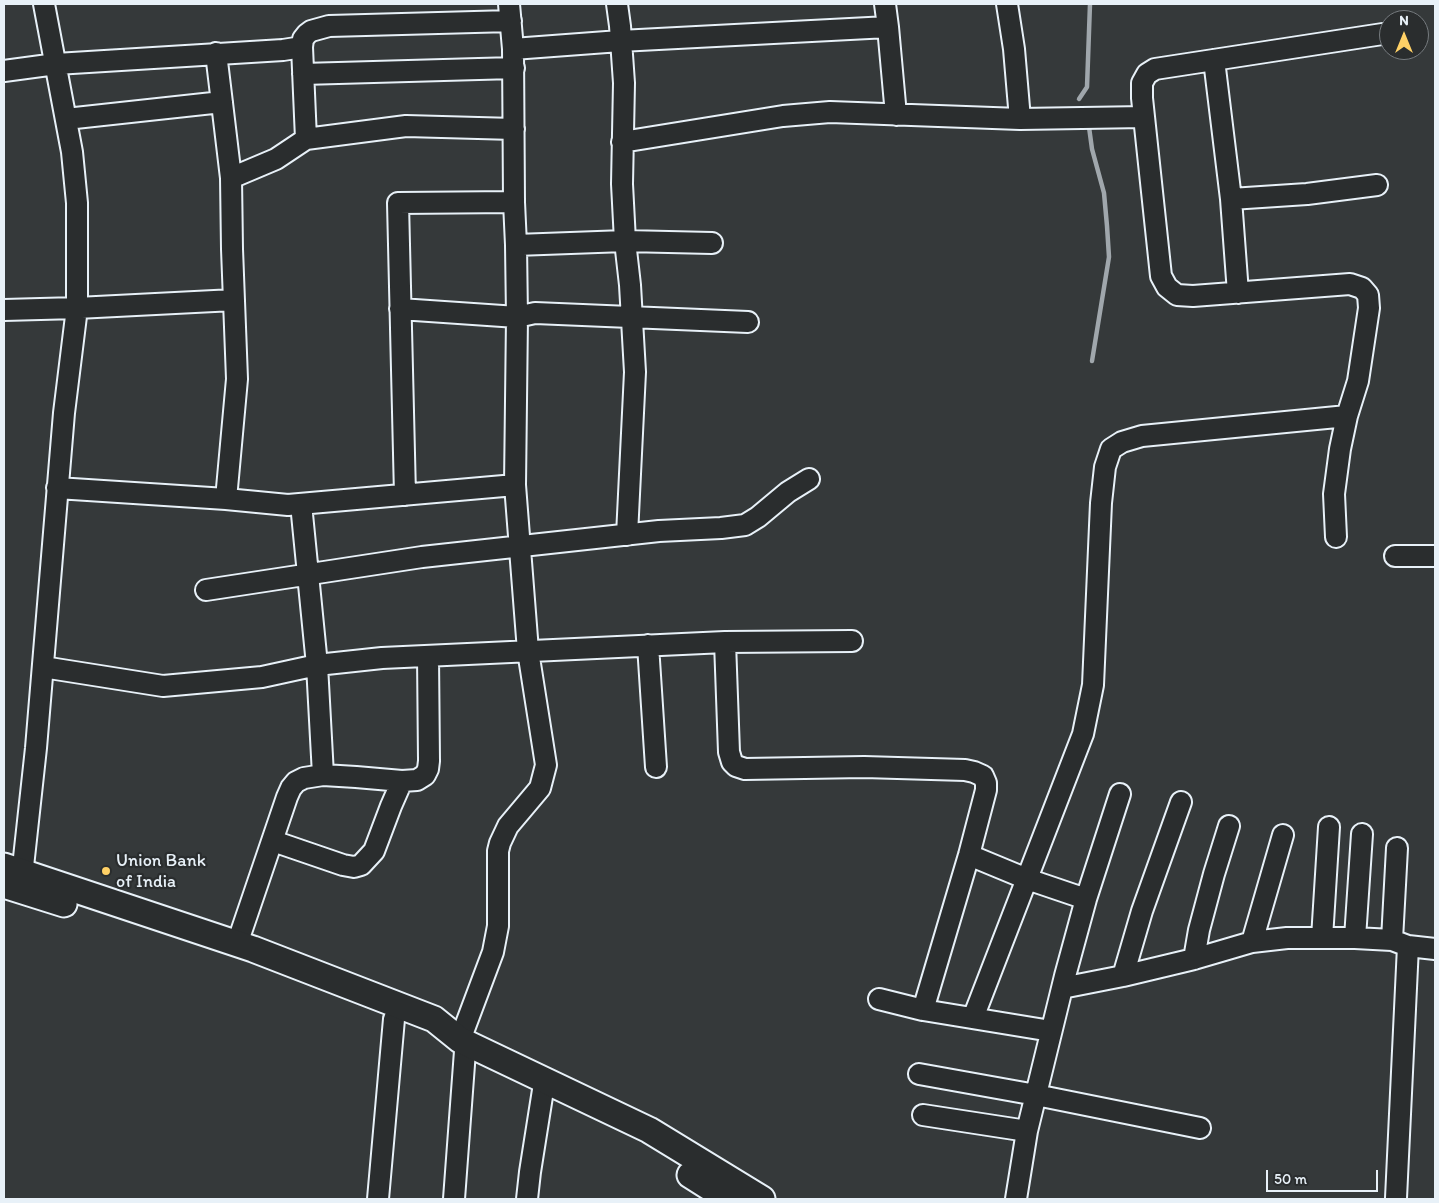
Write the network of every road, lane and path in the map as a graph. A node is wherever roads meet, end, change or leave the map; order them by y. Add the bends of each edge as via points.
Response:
1 (44, 4) edge
2 (617, 4) edge
3 (885, 4) edge
4 (1007, 4) edge
5 (510, 12) edge
6 (888, 27) junction
7 (1379, 35) edge
8 (620, 41) junction
9 (302, 47) junction
10 (216, 53) junction
11 (514, 59) junction
12 (1214, 60) junction
13 (56, 64) junction
14 (4, 70) edge
15 (303, 74) junction
16 (222, 102) junction
17 (896, 115) junction
18 (1144, 117) junction
19 (66, 119) junction
20 (1020, 119) junction
21 (514, 129) junction
22 (306, 139) junction
23 (622, 142) junction
24 (231, 178) junction
25 (1377, 185) dead end
26 (1231, 199) junction
27 (514, 202) junction
28 (625, 241) junction
29 (712, 242) dead end
30 (516, 246) junction
31 (1238, 293) junction
32 (234, 300) junction
33 (77, 308) junction
34 (400, 309) junction
35 (4, 310) edge
36 (517, 317) junction
37 (632, 317) junction
38 (748, 322) dead end
39 (1347, 416) junction
40 (809, 479) dead end
41 (515, 485) junction
42 (57, 488) junction
43 (405, 495) junction
44 (226, 499) junction
45 (301, 504) junction
46 (627, 535) junction
47 (1336, 537) dead end
48 (520, 546) junction
49 (1395, 556) dead end
50 (1435, 556) edge
51 (307, 575) junction
52 (206, 590) dead end
53 (852, 641) dead end
54 (725, 642) junction
55 (648, 645) junction
56 (528, 651) junction
57 (428, 656) junction
58 (316, 665) junction
59 (43, 667) junction
60 (656, 767) dead end
61 (323, 775) junction
62 (402, 782) junction
63 (1120, 794) dead end
64 (1181, 802) dead end
65 (1229, 826) dead end
66 (1329, 828) dead end
67 (1362, 834) dead end
68 (1283, 835) dead end
69 (273, 841) junction
70 (1397, 848) dead end
71 (969, 855) junction
72 (12, 878) edge
73 (1026, 879) junction
74 (1086, 899) junction
75 (1322, 938) junction
76 (1355, 938) junction
77 (1252, 942) junction
78 (1400, 943) junction
79 (237, 944) junction
80 (1435, 948) edge
81 (1194, 959) junction
82 (1123, 976) junction
83 (1062, 988) junction
84 (879, 998) dead end
85 (923, 1010) junction
86 (973, 1018) junction
87 (394, 1019) junction
88 (1051, 1031) junction
89 (463, 1046) junction
90 (919, 1074) dead end
91 (543, 1090) junction
92 (1036, 1095) junction
93 (923, 1115) dead end
94 (1200, 1128) dead end
95 (1027, 1131) junction
96 (1396, 1198) edge
97 (378, 1199) edge
98 (454, 1199) edge
99 (527, 1199) edge
100 (728, 1199) edge
101 (762, 1199) edge
102 (1016, 1199) edge

1 - 13 street
2 - 8 street
3 - 6 street
4 - 20 street
5 - 9 street via 329,26 307,34
5 - 11 street
6 - 8 street
6 - 17 street
7 - 12 street
8 - 11 street
8 - 23 street via 624,83
9 - 10 street
9 - 15 street
10 - 13 street
10 - 16 street
11 - 15 street
11 - 21 street
12 - 18 street via 1155,69 1148,74 1142,83
12 - 26 street
13 - 14 street
13 - 19 street
15 - 22 street
16 - 19 street
16 - 24 street
17 - 20 street
17 - 23 street via 830,112 783,116
18 - 20 street
18 - 31 street via 1161,276 1177,295
19 - 33 street via 77,204
21 - 22 street via 406,126
21 - 27 street
22 - 24 street via 276,159
23 - 28 street
24 - 32 street
25 - 26 street
26 - 31 street
27 - 30 street
27 - 34 street via 398,204
28 - 29 street
28 - 30 street
28 - 37 street
30 - 36 street
31 - 39 street via 1350,284 1362,288 1368,295 1370,308 1358,381
32 - 33 street
32 - 44 street via 237,380
33 - 35 street
33 - 42 street
34 - 36 street
34 - 43 street
36 - 37 street via 535,313
36 - 41 street
37 - 38 street
37 - 46 street via 635,372
39 - 47 street via 1334,494
39 - 73 street via 1142,436 1111,449 1105,467 1101,503 1093,685 1083,734
40 - 46 street via 745,525
41 - 43 street
41 - 48 street
42 - 44 street
42 - 59 street
43 - 45 street
44 - 45 street
45 - 51 street
46 - 48 street
48 - 51 street
48 - 56 street
49 - 50 street
51 - 52 street
51 - 58 street
53 - 54 street
54 - 55 street
54 - 71 street via 729,752 736,766 974,772 983,776 986,790
55 - 56 street
55 - 60 street
56 - 57 street
56 - 89 street via 546,765 540,788 508,826 500,843 498,926
57 - 58 street
57 - 62 street via 428,769 417,780
58 - 59 street via 262,677 163,686
58 - 61 street
59 - 72 street via 36,748
61 - 62 street
61 - 69 street via 304,778 291,788
62 - 69 street via 374,851 361,865 343,865
63 - 74 street
64 - 82 street via 1142,911
65 - 81 street
66 - 75 street
67 - 76 street
68 - 77 street
69 - 79 street
70 - 78 street
71 - 73 street
71 - 85 street
72 - 79 main road
72 - 87 main road
73 - 74 street
73 - 86 street
74 - 83 street
75 - 76 street
75 - 77 street
76 - 78 street
77 - 81 street
78 - 80 street
78 - 96 street
79 - 89 main road via 434,1019
81 - 82 street
82 - 83 street
83 - 88 street
84 - 85 street
85 - 86 street
86 - 88 street
87 - 89 main road
87 - 97 street
88 - 92 street
89 - 91 main road
89 - 98 street
89 - 101 main road via 649,1130
90 - 92 street
91 - 99 street
91 - 100 main road via 644,1145
92 - 94 street
92 - 95 street
93 - 95 street
95 - 102 street

